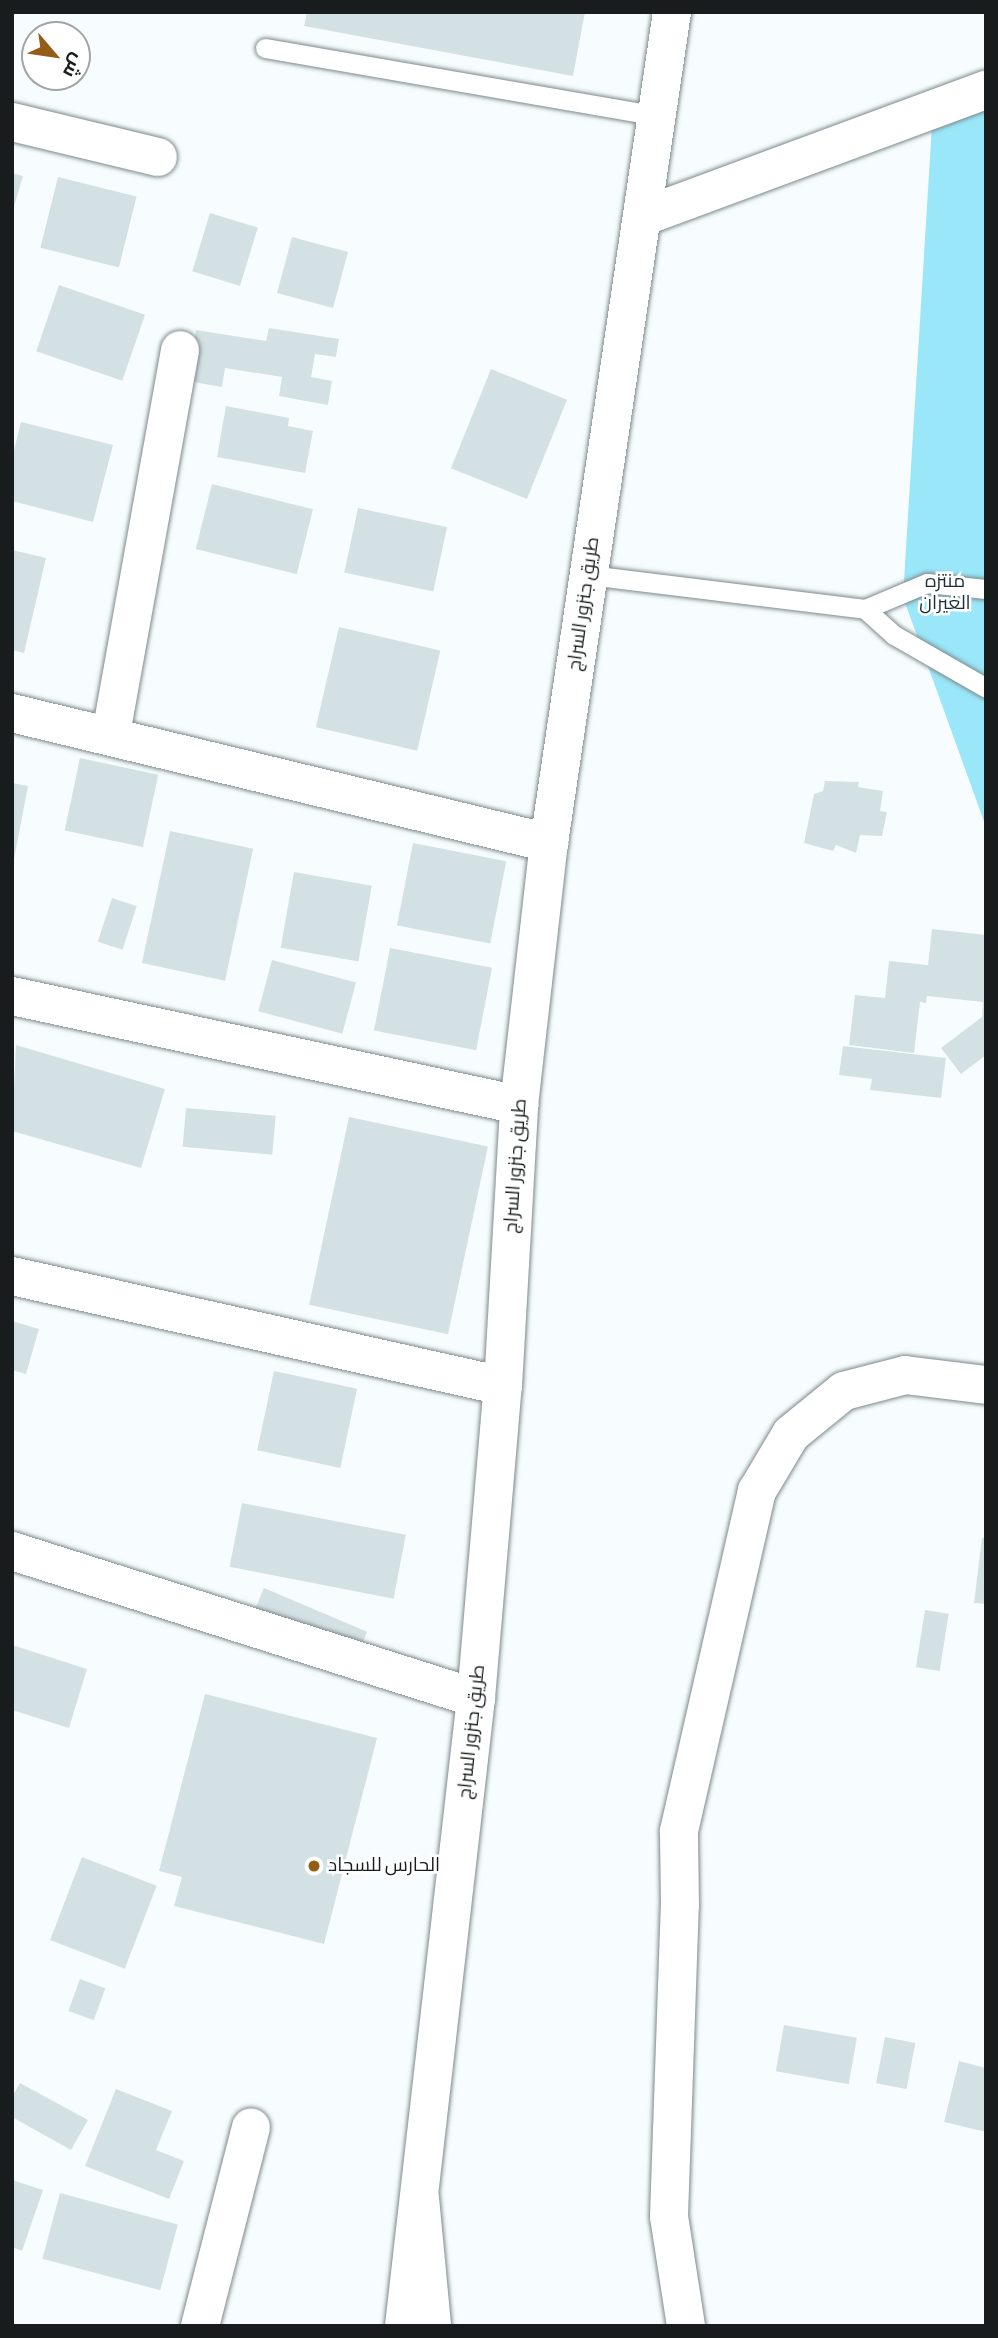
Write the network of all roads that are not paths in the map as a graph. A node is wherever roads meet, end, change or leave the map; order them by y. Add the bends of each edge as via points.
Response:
1 (672, 12) edge
2 (264, 48) dead end
3 (986, 90) edge
4 (657, 116) junction
5 (12, 121) edge
6 (158, 157) dead end
7 (642, 217) junction
8 (180, 351) dead end
9 (589, 575) junction
10 (986, 589) edge
11 (865, 609) junction
12 (986, 688) edge
13 (12, 713) edge
14 (111, 734) junction
15 (549, 843) junction
16 (12, 996) edge
17 (519, 1105) junction
18 (12, 1276) edge
19 (986, 1385) edge
20 (503, 1386) junction
21 (12, 1551) edge
22 (476, 1698) junction
23 (251, 2127) dead end
24 (420, 2198) junction
25 (200, 2326) edge
26 (404, 2326) edge
27 (432, 2326) edge
28 (686, 2326) edge

1 - 4 street, طريق جنزور السراج
2 - 4 lane
3 - 7 street
4 - 7 street, طريق جنزور السراج
5 - 6 street
7 - 9 street, طريق جنزور السراج
8 - 14 street
9 - 11 lane
9 - 15 street, طريق جنزور السراج
10 - 11 lane via 927,583
11 - 12 lane via 894,635
13 - 14 street
14 - 15 street
15 - 17 street, طريق جنزور السراج
16 - 17 street
17 - 20 street, طريق جنزور السراج
18 - 20 street
19 - 28 street via 905,1375 844,1391 791,1434 757,1492 679,1831 669,2216
20 - 22 street, طريق جنزور السراج
21 - 22 street
22 - 24 street, طريق جنزور السراج
23 - 25 street
24 - 26 street, طريق جنزور السراج
24 - 27 street

